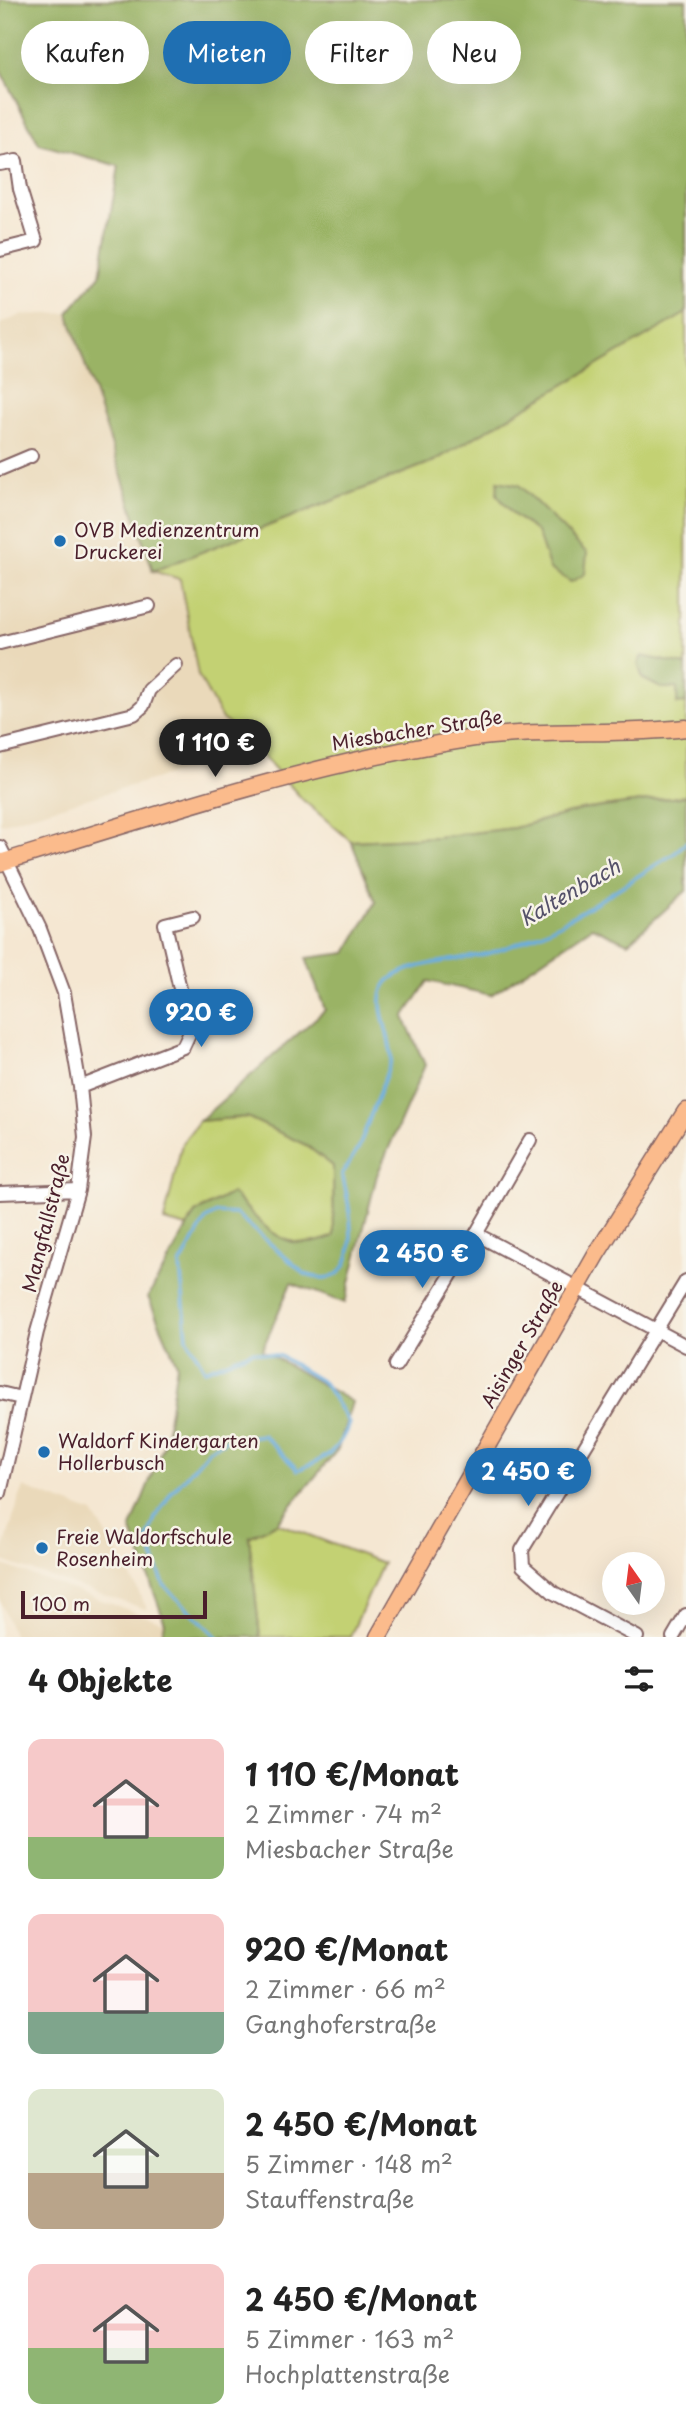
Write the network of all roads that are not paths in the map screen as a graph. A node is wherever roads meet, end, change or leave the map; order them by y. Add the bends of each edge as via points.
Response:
1 (0, 164) edge
2 (0, 250) edge
3 (32, 456) dead end
4 (0, 468) edge
5 (149, 606) dead end
6 (0, 643) edge
7 (176, 665) dead end
8 (686, 728) edge
9 (0, 747) edge
10 (2, 857) edge
11 (194, 917) dead end
12 (80, 1087) junction
13 (686, 1111) edge
14 (530, 1140) dead end
15 (78, 1190) junction
16 (0, 1193) edge
17 (476, 1234) junction
18 (686, 1281) edge
19 (578, 1289) junction
20 (655, 1330) junction
21 (686, 1346) edge
22 (396, 1365) dead end
23 (0, 1393) edge
24 (21, 1398) junction
25 (0, 1493) edge
26 (686, 1615) edge
27 (378, 1637) edge
28 (637, 1637) edge
29 (673, 1637) edge

1 - 2 street via 16,161 36,241
3 - 4 street
5 - 6 street
7 - 9 street via 149,690 134,715
8 - 10 main road, Miesbacher Straße via 551,732 393,752 317,768
10 - 12 street, Mangfallstraße via 40,929 64,993
11 - 12 street via 165,924 190,1032 183,1047
12 - 15 street, Mangfallstraße via 85,1137
13 - 19 main road, Aisinger Straße
14 - 17 street
15 - 16 street
15 - 24 street, Mangfallstraße
17 - 19 street
17 - 22 street
18 - 20 street
19 - 20 street
19 - 27 main road, Aisinger Straße
20 - 21 street
20 - 28 street via 522,1550 523,1566 554,1593
23 - 24 street
24 - 25 street, Mangfallstraße
26 - 29 street

